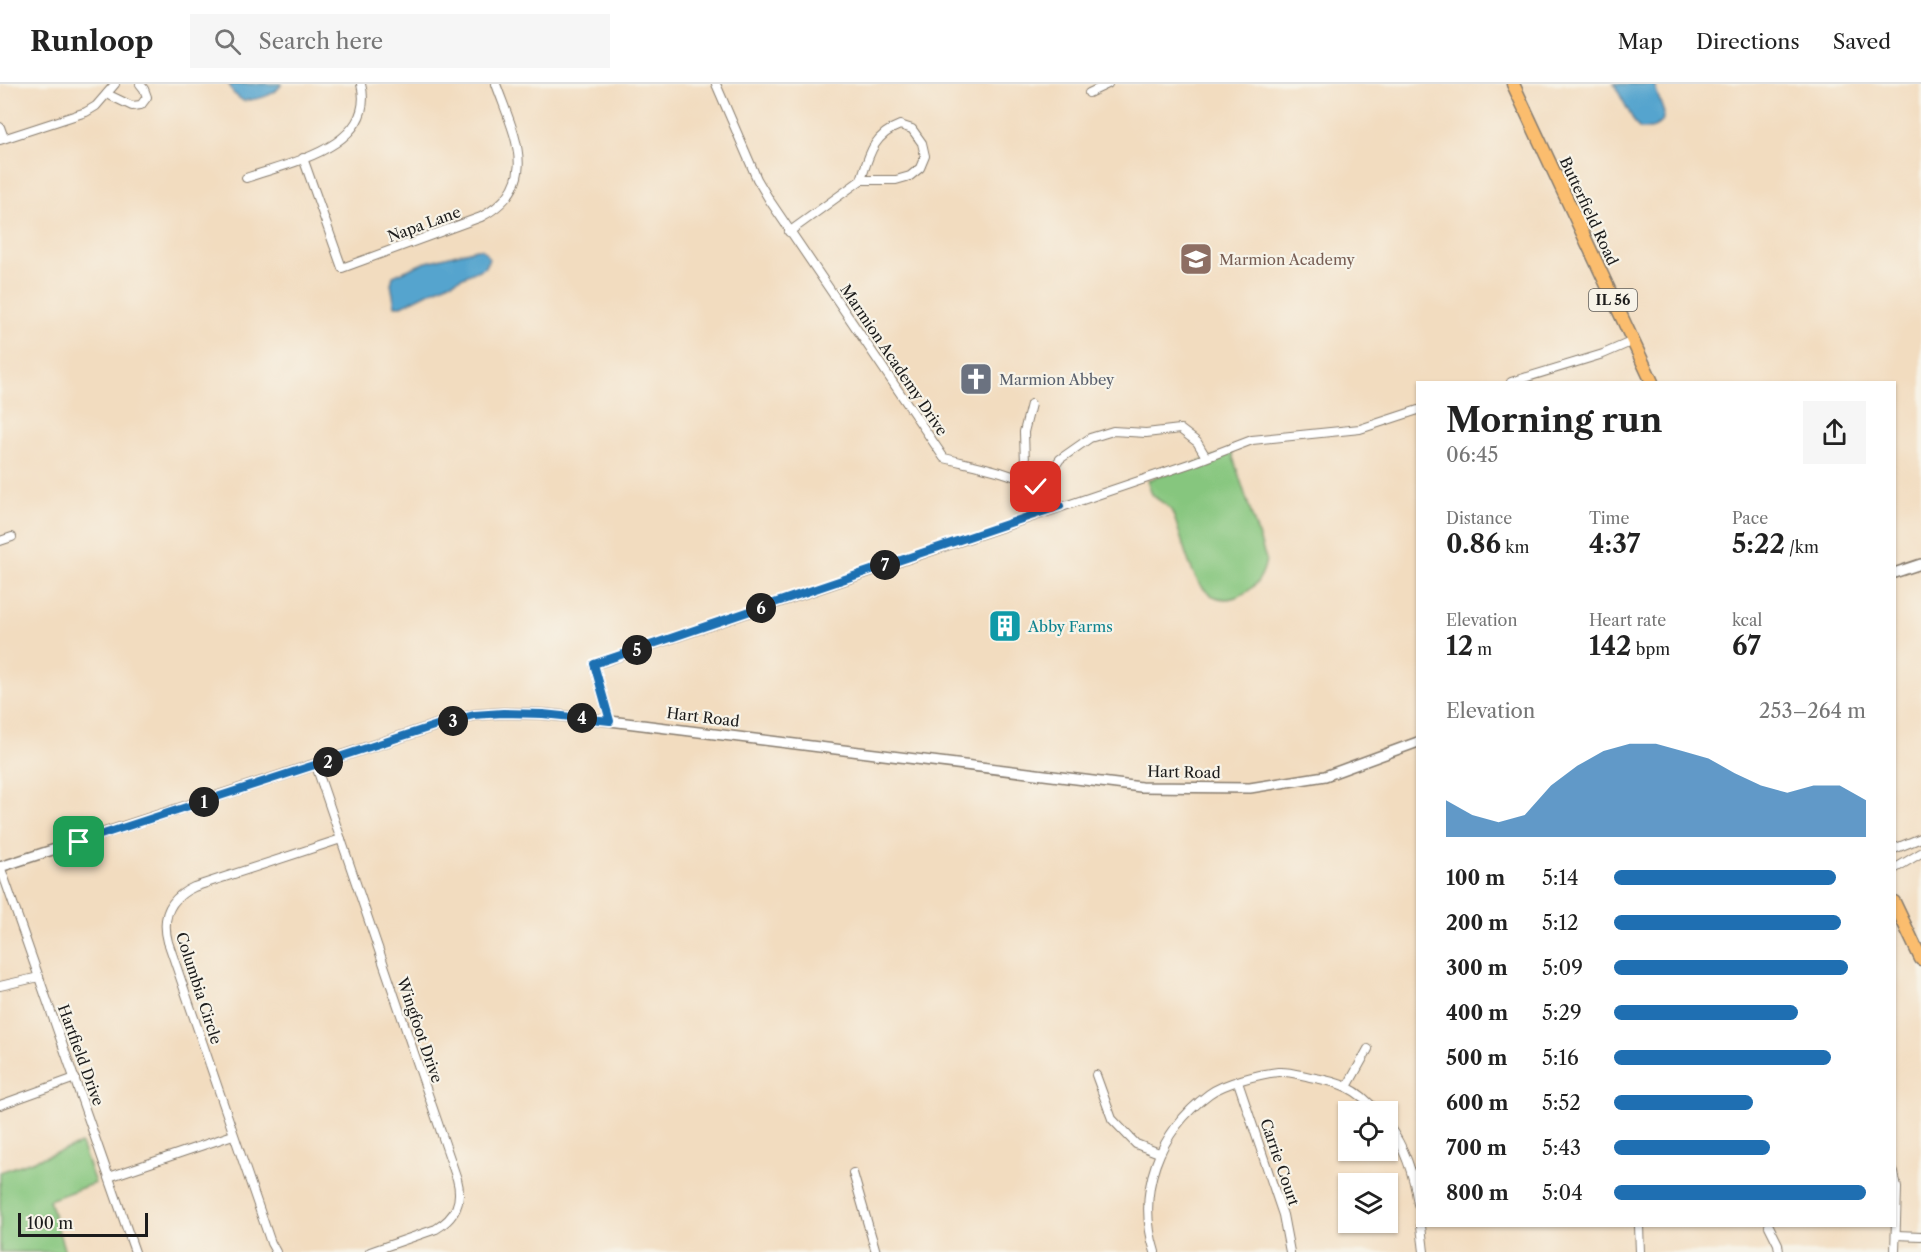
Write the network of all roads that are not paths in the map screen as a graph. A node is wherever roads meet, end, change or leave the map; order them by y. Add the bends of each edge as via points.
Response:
1 (115, 84) edge
2 (140, 84) edge
3 (361, 84) edge
4 (496, 84) edge
5 (717, 84) edge
6 (1108, 84) edge
7 (1514, 84) edge
8 (1089, 93) dead end
9 (107, 94) junction
10 (0, 127) edge
11 (2, 139) edge
12 (303, 158) junction
13 (246, 178) dead end
14 (861, 180) junction
15 (789, 232) junction
16 (1633, 341) junction
17 (1514, 381) edge
18 (1652, 381) edge
19 (1030, 404) dead end
20 (1416, 411) edge
21 (1206, 457) junction
22 (1021, 479) junction
23 (1039, 490) junction
24 (1060, 506) junction
25 (12, 537) dead end
26 (0, 541) edge
27 (1921, 564) edge
28 (1896, 572) edge
29 (610, 721) junction
30 (1416, 743) edge
31 (316, 766) junction
32 (1921, 838) edge
33 (341, 839) junction
34 (1896, 848) edge
35 (1921, 853) edge
36 (0, 867) edge
37 (1896, 868) edge
38 (1896, 906) edge
39 (1921, 959) edge
40 (39, 977) junction
41 (0, 986) edge
42 (1368, 1049) dead end
43 (1096, 1075) dead end
44 (75, 1078) junction
45 (1238, 1082) junction
46 (1348, 1085) junction
47 (1365, 1101) edge
48 (0, 1105) edge
49 (233, 1135) junction
50 (1398, 1139) edge
51 (1159, 1153) junction
52 (853, 1173) dead end
53 (110, 1177) junction
54 (1896, 1183) edge
55 (1416, 1193) edge
56 (1420, 1227) edge
57 (1639, 1227) edge
58 (1769, 1227) edge
59 (1896, 1235) junction
60 (1921, 1236) edge
61 (135, 1252) edge
62 (276, 1252) edge
63 (370, 1252) edge
64 (876, 1252) edge
65 (1155, 1252) edge
66 (1290, 1252) edge
67 (1424, 1252) edge
68 (1641, 1252) edge
69 (1779, 1252) edge
70 (1896, 1252) edge

1 - 9 street
2 - 9 street via 147,97 141,105 132,106
3 - 12 street via 363,103 349,133 332,147
4 - 12 street, Napa Lane via 520,165 507,196 481,217 342,268
5 - 15 street, Marmion Academy Drive via 757,179
6 - 8 street
7 - 16 main road, Butterfield Road / IL 56
9 - 11 street via 86,112
10 - 11 street
12 - 13 street
14 - 14 street via 896,180 920,168 925,156 912,129 900,125 887,130 877,141
14 - 15 street
15 - 22 street, Marmion Academy Drive via 944,458
16 - 17 street
16 - 18 main road, Butterfield Road / IL 56
19 - 22 street
20 - 21 street via 1360,429 1252,440
21 - 23 street via 1197,442 1180,429 1113,431 1090,438 1060,459
21 - 24 street
22 - 23 street, Marmion Academy Drive
23 - 24 street, Marmion Academy Drive
24 - 29 street via 594,664
25 - 26 street
27 - 28 street
29 - 30 street, Hart Road via 1142,787 1250,788 1325,776
29 - 31 street, Hart Road via 543,714 474,715
31 - 33 street, Wingfoot Drive
31 - 36 street, Hart Road
32 - 34 street
33 - 49 street, Columbia Circle via 194,887 182,892 167,911 168,942
33 - 63 street, Wingfoot Drive via 460,1195 446,1223
35 - 37 street
36 - 40 street, Hartfield Drive
38 - 39 main road
40 - 41 street
40 - 44 street, Hartfield Drive
42 - 46 street
43 - 51 street via 1112,1119 1136,1144
44 - 48 street
44 - 53 street, Hartfield Drive
45 - 46 street via 1280,1072
45 - 51 street via 1210,1093 1186,1114
45 - 66 street, Carrie Court via 1283,1215
46 - 47 street
49 - 53 street
49 - 62 street, Columbia Circle
50 - 55 street
51 - 65 street via 1147,1196
52 - 64 street
53 - 61 street, Hartfield Drive
54 - 59 street
56 - 67 street
57 - 68 street
58 - 69 street
59 - 60 street
59 - 70 street

